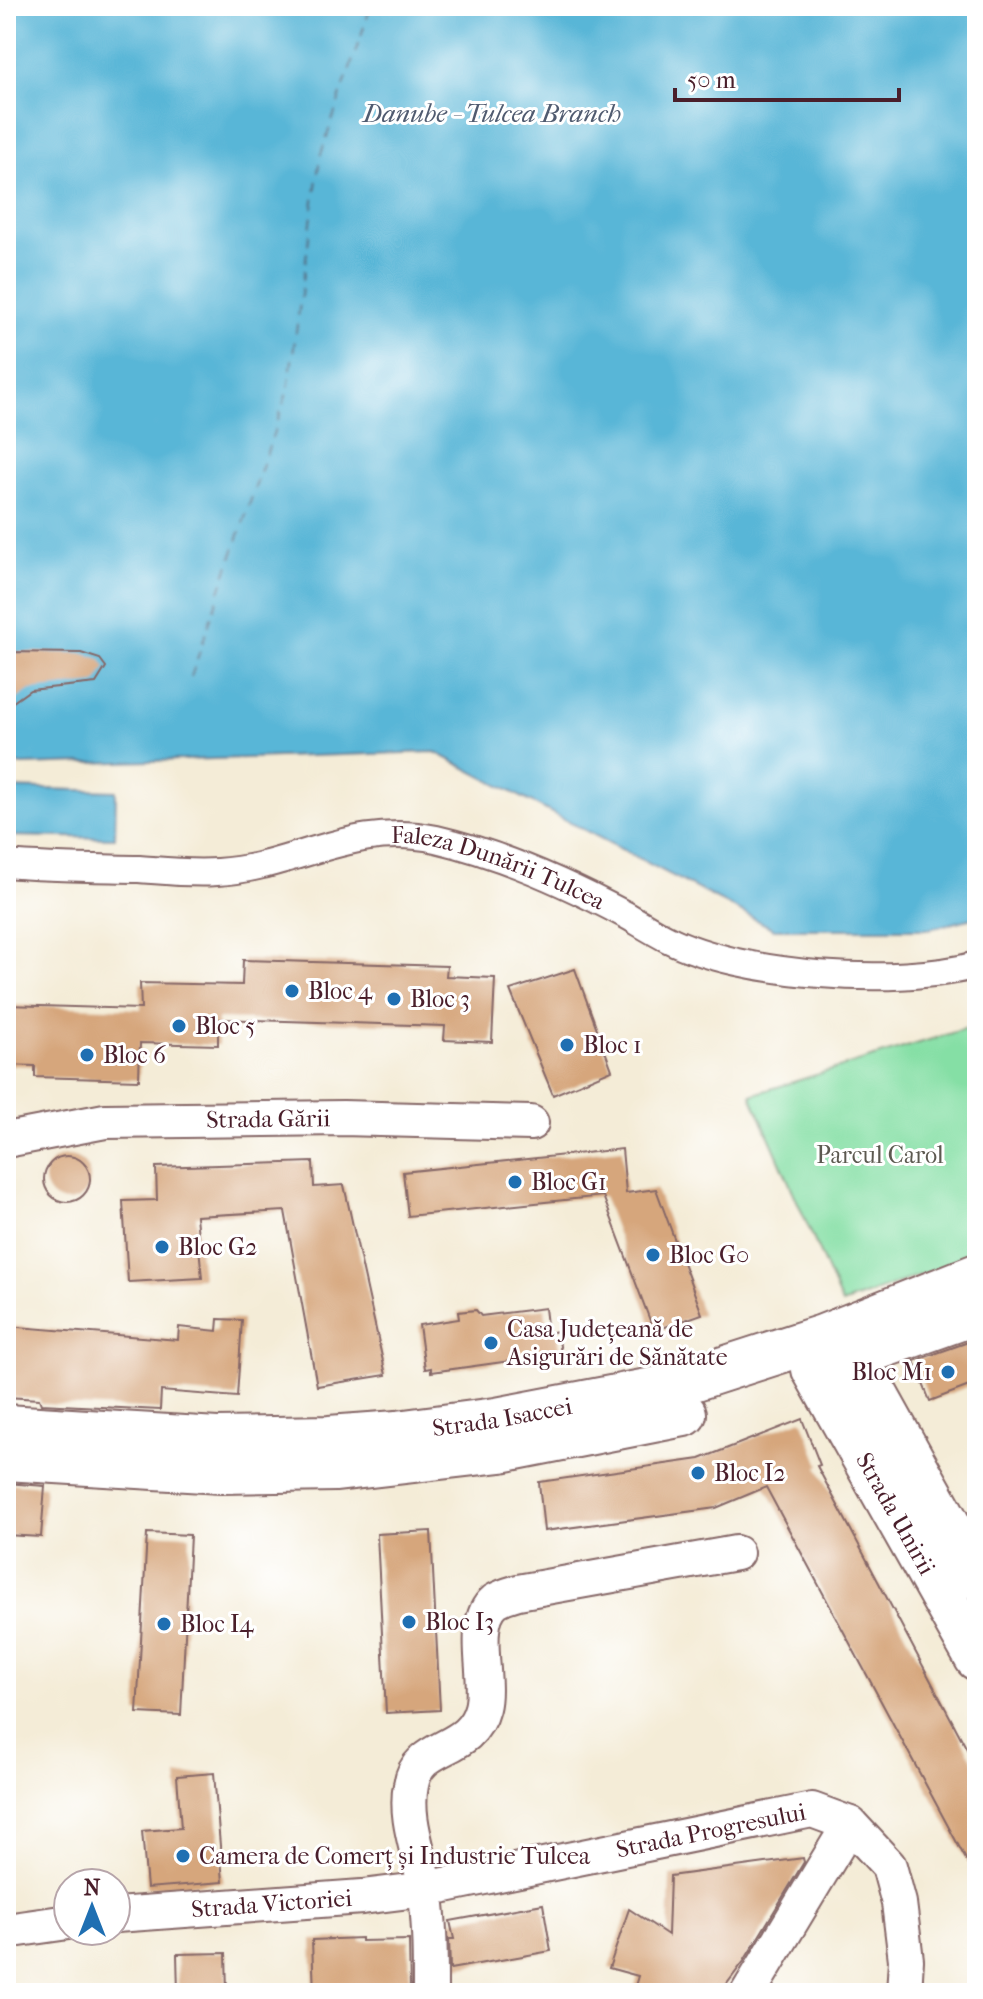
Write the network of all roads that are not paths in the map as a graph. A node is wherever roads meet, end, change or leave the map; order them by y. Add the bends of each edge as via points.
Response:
1 (6, 864) edge
2 (977, 965) edge
3 (531, 1123) dead end
4 (6, 1140) edge
5 (977, 1276) edge
6 (977, 1312) edge
7 (823, 1352) junction
8 (6, 1427) edge
9 (6, 1458) edge
10 (736, 1553) dead end
11 (977, 1577) edge
12 (977, 1658) edge
13 (850, 1824) junction
14 (426, 1889) junction
15 (132, 1914) edge
16 (52, 1924) edge
17 (6, 1931) edge
18 (430, 1993) edge
19 (748, 1993) edge
20 (904, 1993) edge

1 - 2 street, Faleza Dunării Tulcea via 219,872 361,837 402,835 493,857 551,879 670,940 749,965 860,976 914,975
3 - 4 street, Strada Gării via 343,1118 105,1121
5 - 7 main road, Strada Isaccei via 891,1310
6 - 7 main road, Strada Isaccei
7 - 8 main road, Strada Isaccei via 496,1420 397,1433 217,1440
7 - 9 main road, Strada Isaccei via 680,1415 427,1460 336,1469 221,1471
7 - 11 main road, Strada Unirii
7 - 12 main road, Strada Unirii
10 - 14 street via 496,1600 484,1615 483,1706 476,1725 467,1737 428,1756 411,1783 411,1820
13 - 14 street, Strada Progresului via 812,1810
13 - 19 street, Strada Progresului
13 - 20 street via 889,1866 903,1931
14 - 15 street, Strada Victoriei
14 - 18 street
16 - 17 street

